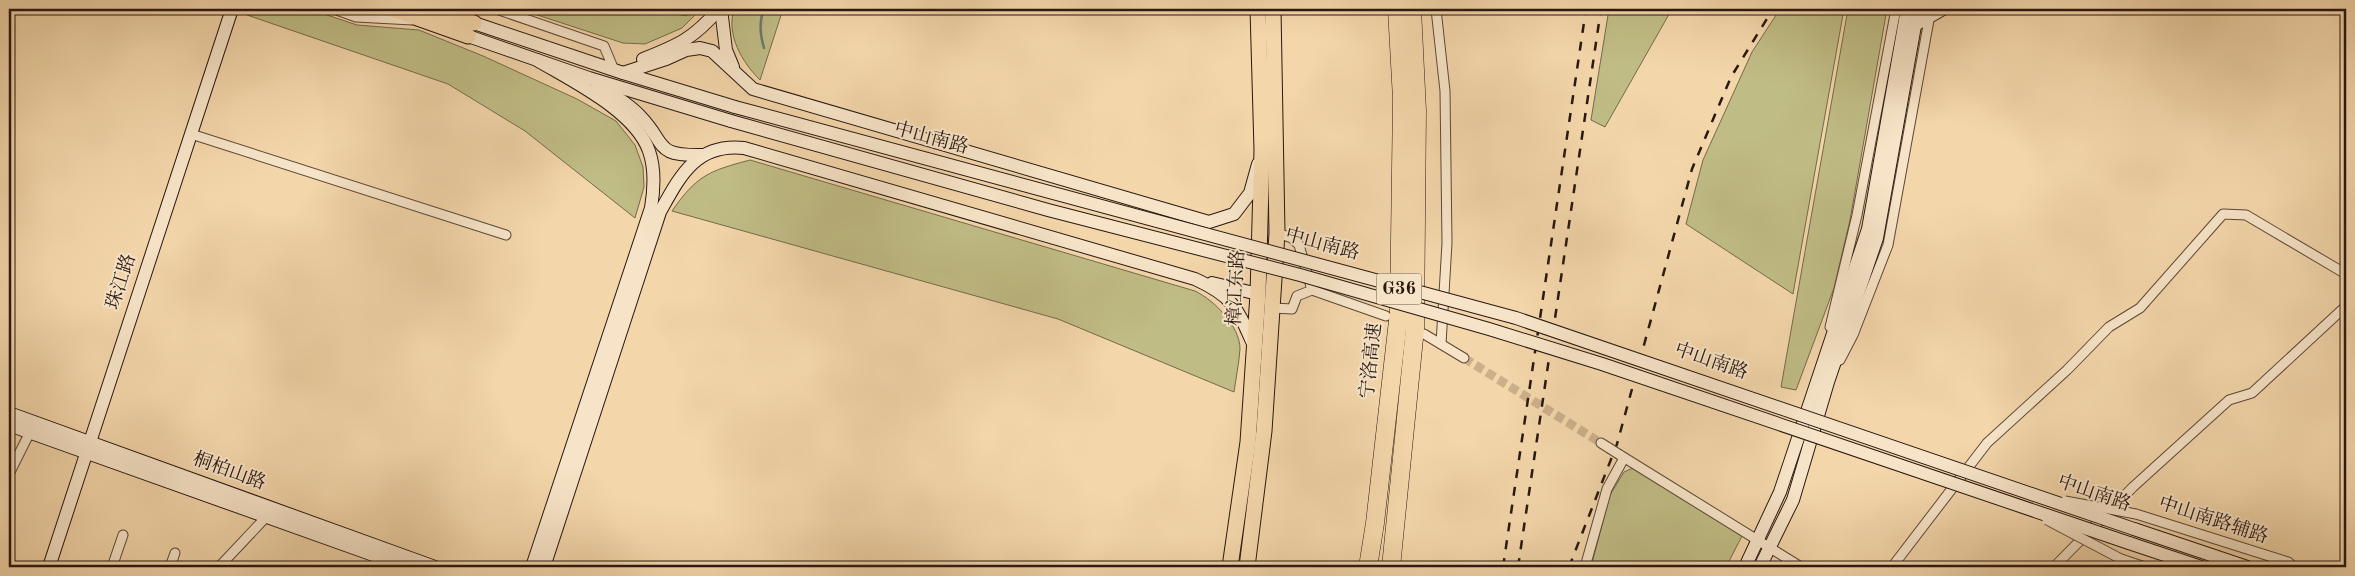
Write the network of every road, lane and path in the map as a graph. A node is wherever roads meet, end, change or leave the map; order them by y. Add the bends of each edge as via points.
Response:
1 (232, 9) edge
2 (334, 9) edge
3 (392, 9) edge
4 (496, 9) edge
5 (720, 9) edge
6 (1258, 9) edge
7 (1273, 9) edge
8 (1398, 9) edge
9 (1412, 9) edge
10 (1436, 9) edge
11 (1917, 9) edge
12 (1943, 9) edge
13 (1930, 13) edge
14 (431, 15) edge
15 (1904, 16) edge
16 (471, 30) junction
17 (537, 60) junction
18 (619, 72) junction
19 (737, 76) junction
20 (589, 78) junction
21 (191, 134) junction
22 (1262, 150) junction
23 (704, 155) junction
24 (1277, 232) junction
25 (506, 235) dead end
26 (2346, 274) edge
27 (1195, 279) junction
28 (1312, 290) junction
29 (1258, 294) junction
30 (2346, 306) edge
31 (1273, 308) junction
32 (1386, 316) dead end
33 (1424, 334) dead end
34 (1441, 344) junction
35 (1254, 346) junction
36 (1464, 358) tunnel mouth
37 (1823, 379) junction
38 (9, 413) edge
39 (9, 425) edge
40 (30, 432) junction
41 (1605, 446) tunnel mouth
42 (87, 447) junction
43 (1622, 456) junction
44 (9, 474) edge
45 (2032, 494) junction
46 (2027, 509) junction
47 (267, 516) junction
48 (123, 535) dead end
49 (1757, 541) junction
50 (1769, 548) junction
51 (175, 552) dead end
52 (49, 567) edge
53 (112, 567) edge
54 (170, 567) edge
55 (219, 567) edge
56 (407, 567) edge
57 (436, 567) edge
58 (532, 567) edge
59 (544, 567) edge
60 (1230, 567) edge
61 (1247, 567) edge
62 (1368, 567) edge
63 (1391, 567) edge
64 (1586, 567) edge
65 (1745, 567) edge
66 (1760, 567) edge
67 (1801, 567) edge
68 (1892, 567) edge
69 (2054, 567) edge
70 (2145, 567) edge
71 (2200, 567) edge
72 (2247, 567) edge
73 (2294, 567) edge

1 - 21 main road, 珠江路
2 - 14 street via 356,17
3 - 14 main road, 中山南路
4 - 18 street via 604,46
5 - 18 main road via 682,43
5 - 19 main road via 726,50
6 - 22 main road, 樟江东路
7 - 24 main road, 樟江东路
8 - 62 highway, 宁洛高速 / G36 via 1402,99 1399,312
9 - 63 highway, 宁洛高速 / G36 via 1418,111 1414,328
10 - 34 street via 1445,92 1447,243
11 - 15 main road
12 - 13 main road
13 - 15 main road
13 - 37 street via 1888,245 1853,336
14 - 16 main road, 中山南路
15 - 37 main road via 1868,229
16 - 17 main road, 中山南路
16 - 18 main road, 中山南路
17 - 20 main road, 中山南路
17 - 58 main road via 612,106 631,123 649,150 654,190 651,208
18 - 19 main road via 700,48 712,51
18 - 45 main road, 中山南路, bridge via 735,107 1516,318
19 - 22 main road via 753,89 1209,222 1234,214 1250,193
20 - 23 main road via 639,114 665,150 679,156
20 - 46 main road, 中山南路, bridge via 1048,210 1300,275 1489,329
21 - 25 street
21 - 42 main road, 珠江路
22 - 29 main road, 樟江东路
23 - 27 main road via 734,147 744,148
23 - 59 main road via 690,164 679,178 660,212
24 - 28 street via 1299,245
24 - 31 main road, 樟江东路
26 - 68 street via 2246,215 2223,214 2140,308 2109,327 1988,443
27 - 29 main road
27 - 35 main road via 1228,298
28 - 31 street via 1297,296 1292,309
28 - 32 street
29 - 35 main road, 樟江东路
30 - 69 street via 2252,393 2229,400 2133,487
31 - 61 main road, 樟江东路 via 1264,431
33 - 34 street
34 - 36 street
35 - 60 main road, 樟江东路 via 1248,442
37 - 49 main road via 1780,492
37 - 50 main road via 1792,500
38 - 42 main road, 桐柏山路
39 - 40 main road, 桐柏山路
40 - 42 main road, 桐柏山路
40 - 44 street
41 - 43 street, bridge
42 - 47 main road, 桐柏山路
42 - 52 main road, 珠江路
42 - 57 main road, 桐柏山路
43 - 49 street
43 - 64 street via 1607,489
45 - 72 main road, 中山南路, bridge
45 - 73 street, 中山南路辅路, bridge via 2136,514 2288,562
46 - 70 street, bridge via 2121,559
46 - 71 main road, 中山南路, bridge
47 - 55 street
47 - 56 main road, 桐柏山路
48 - 53 street
49 - 50 street
49 - 65 main road
50 - 66 main road
50 - 67 street
51 - 54 street

